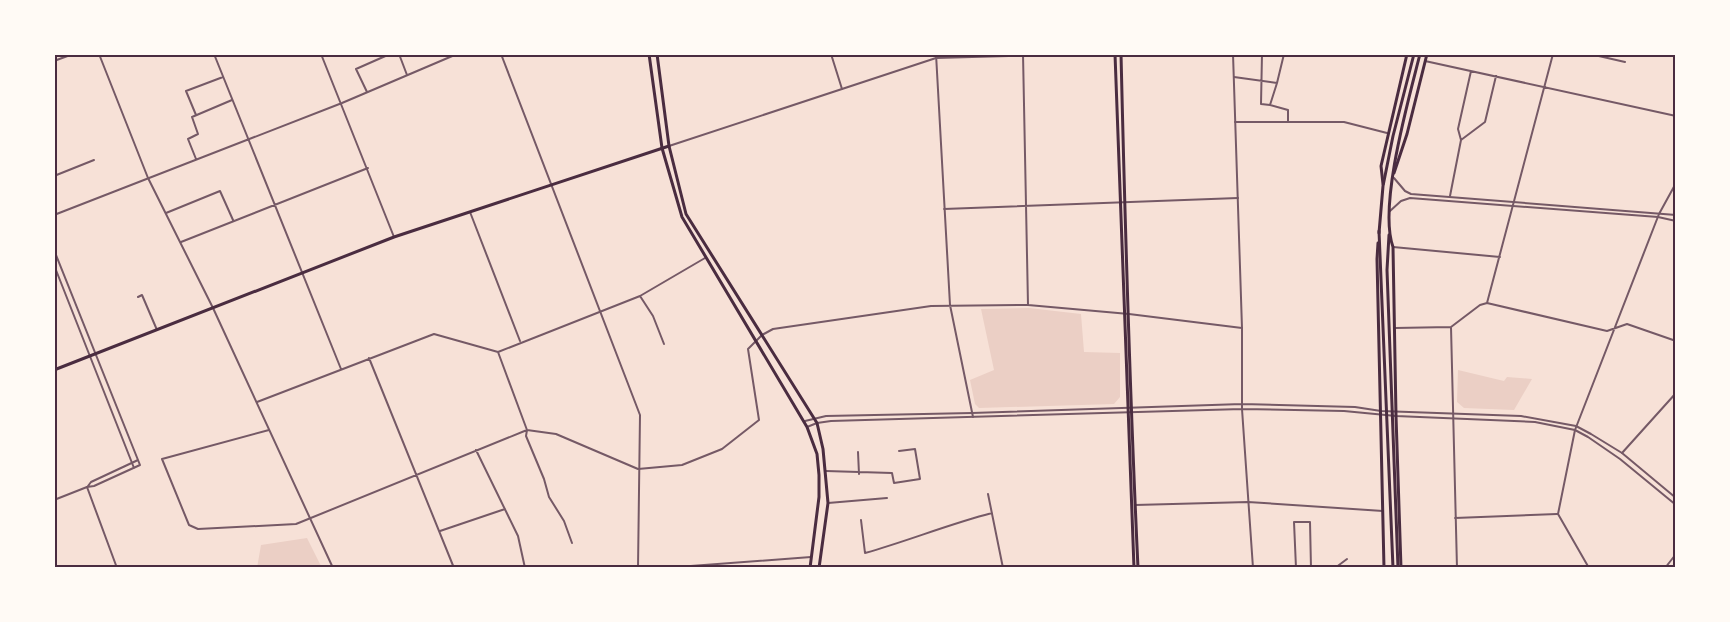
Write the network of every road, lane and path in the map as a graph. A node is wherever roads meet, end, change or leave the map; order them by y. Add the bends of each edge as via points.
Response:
1 (73, 54) edge
2 (99, 54) edge
3 (214, 54) edge
4 (321, 54) edge
5 (390, 54) edge
6 (399, 54) edge
7 (443, 54) edge
8 (457, 54) edge
9 (501, 54) edge
10 (649, 54) edge
11 (657, 54) edge
12 (831, 54) edge
13 (936, 54) edge
14 (1084, 54) edge
15 (1115, 54) edge
16 (1121, 54) edge
17 (1233, 54) edge
18 (1262, 54) edge
19 (1284, 54) edge
20 (1407, 54) edge
21 (1414, 54) edge
22 (1420, 54) edge
23 (1427, 54) edge
24 (1553, 54) edge
25 (1590, 54) edge
26 (1023, 55) edge
27 (936, 58) junction
28 (445, 59) junction
29 (54, 61) edge
30 (1425, 61) junction
31 (1624, 62) dead end
32 (1471, 71) junction
33 (407, 75) junction
34 (1496, 76) junction
35 (223, 77) junction
36 (1234, 77) junction
37 (1262, 81) junction
38 (1277, 83) junction
39 (1544, 87) junction
40 (842, 89) junction
41 (367, 92) junction
42 (232, 100) junction
43 (342, 103) junction
44 (1270, 105) junction
45 (196, 115) junction
46 (1676, 116) edge
47 (1235, 122) junction
48 (1288, 122) junction
49 (1387, 133) junction
50 (248, 139) junction
51 (1461, 140) junction
52 (669, 146) junction
53 (662, 148) junction
54 (196, 159) junction
55 (94, 160) dead end
56 (368, 168) junction
57 (54, 176) edge
58 (1394, 176) junction
59 (148, 178) junction
60 (1676, 183) edge
61 (553, 186) junction
62 (1383, 186) junction
63 (1450, 196) junction
64 (1238, 198) junction
65 (1123, 202) junction
66 (1514, 202) junction
67 (274, 205) junction
68 (1026, 206) junction
69 (1513, 207) junction
70 (944, 208) junction
71 (1390, 211) junction
72 (470, 212) junction
73 (166, 213) junction
74 (54, 215) edge
75 (1676, 215) edge
76 (1659, 216) junction
77 (234, 221) junction
78 (1676, 221) edge
79 (1379, 231) junction
80 (1389, 235) junction
81 (394, 237) junction
82 (181, 242) junction
83 (1393, 247) junction
84 (54, 250) edge
85 (1500, 257) junction
86 (705, 258) junction
87 (54, 265) edge
88 (1384, 270) junction
89 (301, 274) junction
90 (640, 296) junction
91 (138, 297) dead end
92 (1487, 303) junction
93 (1028, 305) junction
94 (950, 306) junction
95 (147, 308) junction
96 (213, 308) junction
97 (143, 309) dead end
98 (600, 311) junction
99 (1127, 314) junction
100 (1451, 327) junction
101 (1242, 328) junction
102 (1395, 328) junction
103 (1613, 329) junction
104 (157, 330) junction
105 (762, 335) junction
106 (757, 341) junction
107 (1676, 341) edge
108 (521, 342) junction
109 (664, 344) dead end
110 (498, 352) junction
111 (96, 354) junction
112 (90, 356) junction
113 (369, 358) junction
114 (341, 369) junction
115 (54, 370) edge
116 (1676, 393) edge
117 (257, 402) junction
118 (1242, 404) junction
119 (1128, 408) junction
120 (1242, 409) junction
121 (1129, 413) junction
122 (1381, 413) junction
123 (1396, 414) junction
124 (1453, 414) junction
125 (973, 415) junction
126 (814, 418) junction
127 (1453, 419) junction
128 (804, 422) junction
129 (817, 423) junction
130 (1576, 426) junction
131 (807, 427) junction
132 (270, 429) junction
133 (527, 430) junction
134 (1575, 430) junction
135 (476, 450) junction
136 (899, 451) dead end
137 (858, 452) dead end
138 (1622, 453) junction
139 (138, 460) junction
140 (132, 463) junction
141 (134, 468) junction
142 (638, 469) junction
143 (826, 471) junction
144 (416, 474) junction
145 (859, 474) junction
146 (87, 487) junction
147 (988, 494) dead end
148 (887, 498) dead end
149 (1676, 498) edge
150 (54, 500) edge
151 (1248, 502) junction
152 (828, 503) junction
153 (1135, 505) junction
154 (1676, 505) edge
155 (506, 509) junction
156 (1383, 511) junction
157 (992, 513) junction
158 (1558, 514) junction
159 (310, 518) junction
160 (1455, 518) junction
161 (861, 520) dead end
162 (439, 531) junction
163 (572, 543) dead end
164 (1676, 554) edge
165 (812, 557) junction
166 (1347, 559) dead end
167 (1457, 567) edge
168 (117, 568) edge
169 (333, 568) edge
170 (454, 568) edge
171 (525, 568) edge
172 (638, 568) edge
173 (664, 568) edge
174 (810, 568) edge
175 (819, 568) edge
176 (1004, 568) edge
177 (1136, 568) edge
178 (1253, 568) edge
179 (1296, 568) edge
180 (1311, 568) edge
181 (1335, 568) edge
182 (1384, 568) edge
183 (1393, 568) edge
184 (1399, 568) edge
185 (1589, 568) edge
186 (1665, 568) edge

1 - 29 street
2 - 59 street
3 - 35 street
4 - 43 street
5 - 41 street via 356,69
6 - 33 street
7 - 28 street
8 - 28 street
9 - 61 street
10 - 53 main road
11 - 52 main road
12 - 40 street
13 - 27 street
14 - 26 street
15 - 65 main road
16 - 65 main road
17 - 36 street
18 - 37 street
19 - 38 street
20 - 49 main road
21 - 62 main road
22 - 58 main road
23 - 30 main road
24 - 39 street
25 - 31 street
26 - 27 street
26 - 68 street
27 - 40 street
27 - 70 street
28 - 33 street
30 - 32 street
30 - 58 main road
32 - 34 street
32 - 51 street via 1458,129
33 - 41 street
34 - 39 street
34 - 51 street via 1485,122
35 - 42 street
35 - 45 street via 186,91
36 - 37 street
36 - 47 street
37 - 38 street
37 - 44 street via 1261,104
38 - 44 street
39 - 46 street
39 - 66 street
40 - 52 street
41 - 43 street
42 - 45 street
42 - 50 street
43 - 50 street
43 - 56 street
44 - 48 street via 1288,110
45 - 54 street via 192,117 198,134 188,139
47 - 48 street
47 - 64 street
48 - 49 street via 1344,122
49 - 62 main road via 1381,166
50 - 54 street
50 - 67 street
51 - 63 street
52 - 53 main road
52 - 105 main road via 686,214
53 - 61 main road
53 - 86 main road via 682,217
54 - 59 street
55 - 57 street
56 - 67 street
56 - 81 street
58 - 63 street via 1411,194
58 - 71 main road
59 - 73 street
59 - 74 street
60 - 76 street
61 - 72 main road
61 - 98 street
62 - 79 main road
63 - 66 street
64 - 65 street
64 - 101 street
65 - 68 street
65 - 99 main road
66 - 69 street
66 - 76 street
67 - 77 street
67 - 89 street
68 - 70 street
68 - 93 street
69 - 71 street via 1410,198
69 - 76 street
69 - 85 street
70 - 94 street
71 - 80 main road
72 - 81 main road
72 - 108 street
73 - 77 street via 220,191
73 - 82 street
75 - 76 street
76 - 78 street
76 - 103 street
77 - 82 street
79 - 88 main road
79 - 122 main road
80 - 83 main road
80 - 88 main road
81 - 89 main road
82 - 96 street
83 - 85 street
83 - 102 main road
84 - 111 street
85 - 92 street
86 - 90 street
86 - 106 main road
87 - 112 street
88 - 183 main road
88 - 184 main road
89 - 96 main road
89 - 114 street
90 - 98 street
90 - 109 street
91 - 95 street via 142,295
92 - 100 street
92 - 103 street via 1607,331
93 - 94 street
93 - 99 street
94 - 105 street via 773,329
94 - 125 street
95 - 97 street
95 - 104 street
96 - 104 main road
96 - 117 street
98 - 108 street
98 - 142 street via 640,415
99 - 101 street
99 - 119 main road
100 - 102 street
100 - 124 street
101 - 118 street
102 - 123 main road
103 - 107 street via 1627,324
103 - 130 street
104 - 111 main road
105 - 106 street
105 - 126 main road
106 - 128 main road
106 - 142 street via 748,349 759,420 722,449 682,465
108 - 110 street
110 - 113 street via 434,334
110 - 133 street
111 - 112 main road
111 - 139 street
112 - 115 main road
112 - 140 street
113 - 114 street
113 - 144 street
114 - 117 street
116 - 138 street
117 - 132 street
118 - 119 street
118 - 120 street
118 - 122 street via 1355,407
119 - 121 main road
119 - 125 street
120 - 121 street
120 - 122 street
120 - 151 street
121 - 125 street
121 - 153 main road
121 - 177 main road
122 - 123 street
122 - 156 main road
123 - 124 street
123 - 127 street
123 - 184 main road
124 - 127 street
124 - 130 street via 1521,416
125 - 126 street
125 - 129 street
126 - 128 street
126 - 129 main road
127 - 134 street via 1535,422
127 - 160 street
128 - 131 main road
129 - 131 street
129 - 143 main road
130 - 134 street
130 - 138 street
131 - 165 main road via 817,454 819,474
132 - 159 street
132 - 159 street via 162,459 189,525 198,529 296,524
133 - 135 street
133 - 142 street via 556,434
133 - 163 street via 549,497
134 - 154 street via 1620,459
134 - 158 street
135 - 144 street
135 - 155 street
136 - 145 street via 915,449 920,479 894,483 892,473
137 - 145 street
138 - 149 street
139 - 140 street
139 - 141 street via 140,465
140 - 141 street
140 - 146 street
141 - 146 street
142 - 172 street
143 - 145 street
143 - 152 main road
144 - 159 street
144 - 162 street
146 - 150 street
146 - 168 street
147 - 157 street
148 - 152 street
151 - 153 street
151 - 156 street
151 - 178 street
152 - 175 main road
153 - 177 main road
155 - 162 street
155 - 171 street via 518,536
156 - 182 main road
157 - 161 street via 866,553
157 - 176 street
158 - 160 street
158 - 185 street
159 - 169 street
160 - 167 street
162 - 170 street
164 - 186 street
165 - 173 street
165 - 174 main road
166 - 181 street
179 - 180 street via 1294,522 1310,522

